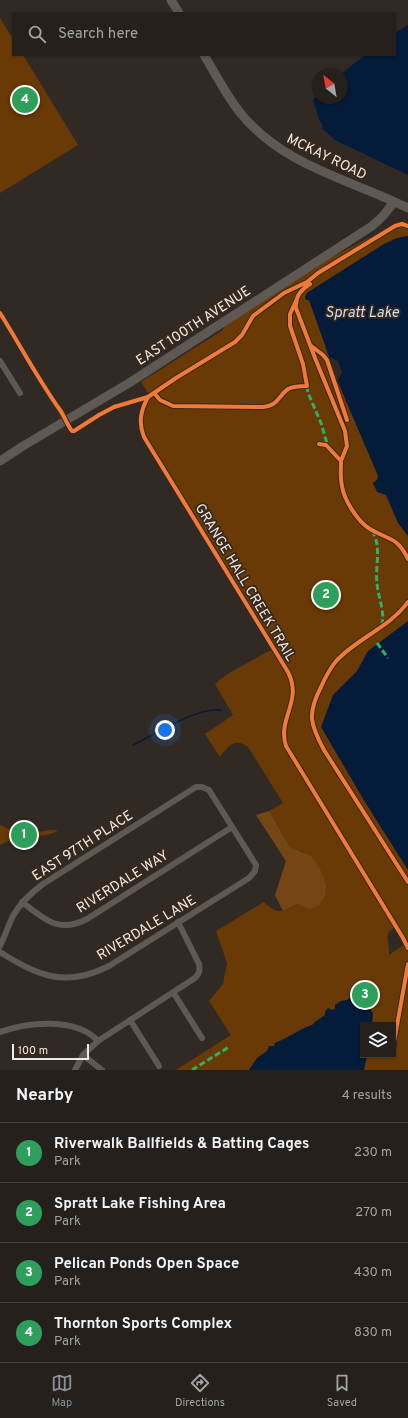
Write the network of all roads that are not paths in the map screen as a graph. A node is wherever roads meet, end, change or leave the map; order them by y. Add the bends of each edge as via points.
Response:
1 (171, 0) edge
2 (178, 12) edge
3 (205, 56) edge
4 (394, 202) junction
5 (408, 208) edge
6 (0, 361) edge
7 (20, 393) dead end
8 (0, 461) edge
9 (232, 826) junction
10 (22, 902) junction
11 (178, 922) junction
12 (0, 946) edge
13 (0, 952) edge
14 (173, 992) junction
15 (130, 1020) junction
16 (0, 1032) edge
17 (202, 1038) dead end
18 (98, 1040) junction
19 (83, 1055) junction
20 (159, 1066) dead end
21 (75, 1070) edge
22 (102, 1070) edge

1 - 2 street
3 - 4 street, MCKAY ROAD via 238,111 273,146 336,178
4 - 5 street, MCKAY ROAD
4 - 8 street, EAST 100TH AVENUE via 384,216 372,226 129,382
6 - 7 street
9 - 10 street, RIVERDALE WAY via 77,923 51,923
9 - 10 street, EAST 97TH PLACE via 208,790 200,786 193,788 43,884
9 - 11 street, RIVERDALE LANE via 256,867 254,873
10 - 12 street, EAST 97TH PLACE
11 - 13 street, RIVERDALE LANE via 109,966 80,976 57,977 41,974 21,966
11 - 14 street via 200,970 195,978
14 - 15 street
14 - 17 street
15 - 18 street
15 - 20 street
16 - 18 street via 23,1025 53,1024 82,1030
18 - 19 street
19 - 21 street
19 - 22 street

